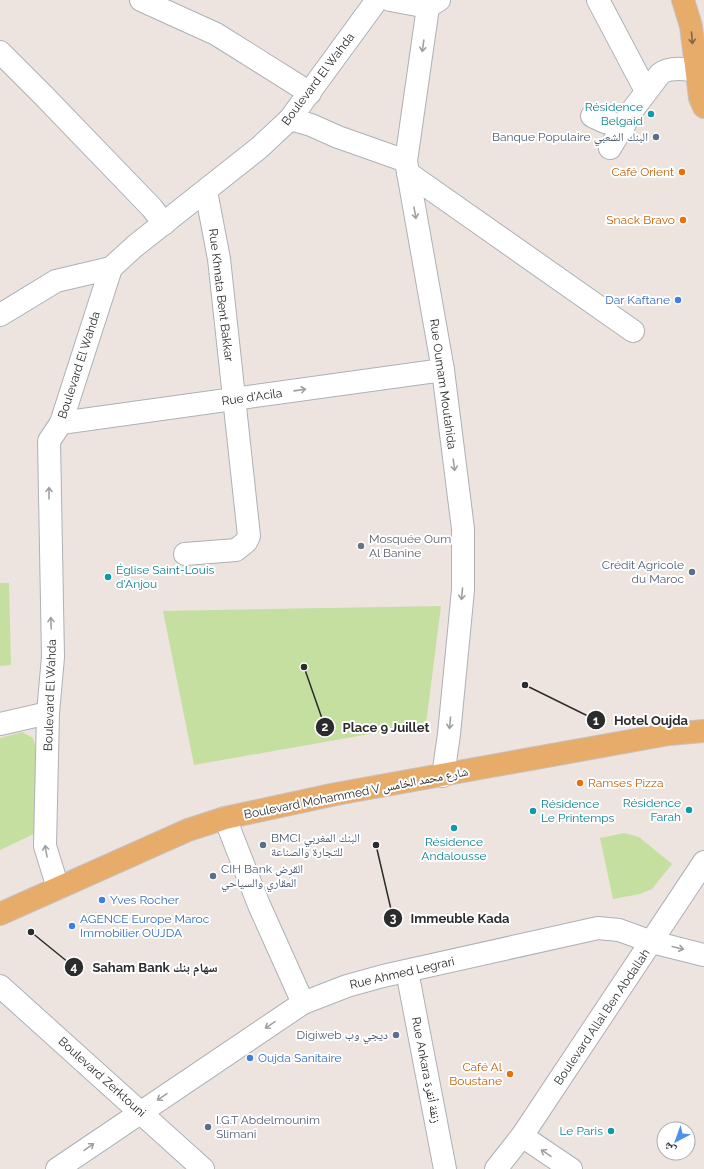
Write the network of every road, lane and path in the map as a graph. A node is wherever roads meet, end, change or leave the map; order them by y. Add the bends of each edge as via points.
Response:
1 (141, 0) edge
2 (377, 0) edge
3 (390, 0) edge
4 (598, 0) edge
5 (683, 0) edge
6 (434, 4) edge
7 (0, 52) edge
8 (700, 71) edge
9 (646, 91) junction
10 (310, 93) junction
11 (704, 107) edge
12 (592, 116) dead end
13 (290, 119) junction
14 (624, 126) junction
15 (610, 148) dead end
16 (407, 167) junction
17 (206, 191) junction
18 (164, 224) junction
19 (111, 268) junction
20 (0, 314) edge
21 (633, 331) dead end
22 (443, 370) junction
23 (234, 399) junction
24 (61, 423) junction
25 (185, 554) dead end
26 (48, 713) junction
27 (0, 724) edge
28 (704, 731) edge
29 (444, 776) junction
30 (225, 818) junction
31 (704, 862) edge
32 (58, 888) junction
33 (0, 914) edge
34 (652, 942) junction
35 (704, 955) edge
36 (407, 971) junction
37 (0, 986) edge
38 (303, 1003) junction
39 (141, 1111) junction
40 (522, 1136) junction
41 (57, 1169) edge
42 (203, 1169) edge
43 (445, 1169) edge
44 (496, 1169) edge
45 (570, 1169) edge

1 - 10 street via 216,34
2 - 10 street, Boulevard El Wahda
3 - 6 street
4 - 9 street
5 -> 8 main road
6 -> 16 street, Rue Oumam Moutahida
7 - 18 street via 147,202
8 - 9 street via 665,70
8 - 11 main road via 700,98
9 - 14 street
10 - 13 street, Boulevard El Wahda
12 - 14 street
13 - 16 street via 311,125
13 - 17 street, Boulevard El Wahda
14 - 15 street
16 - 21 street
16 -> 22 street, Rue Oumam Moutahida
17 - 18 street, Boulevard El Wahda
17 - 23 street, Rue Khnata Bent Bakkar via 219,259
18 - 19 street, Boulevard El Wahda via 134,246
19 - 20 street via 56,281
19 - 24 street, Boulevard El Wahda
23 -> 22 street, Rue d'Acila
22 -> 29 street, Rue Oumam Moutahida via 463,529 464,557
23 - 24 street, Rue d'Acila
23 - 25 street, Rue Khnata Bent Bakkar via 249,536 236,550
26 -> 24 street, Boulevard El Wahda via 53,657 49,441
26 - 27 street
32 -> 26 street, Boulevard El Wahda via 45,846
28 - 29 main road, Boulevard Mohammed V شارع محمد الخامس via 669,734
29 - 30 main road, Boulevard Mohammed V شارع محمد الخامس via 336,794
30 - 32 main road, Boulevard Mohammed V شارع محمد الخامس via 188,830
30 - 38 street via 259,905
31 - 34 street, Boulevard Allal Ben Abdallah
32 - 33 main road, Boulevard Mohammed V شارع محمد الخامس
34 -> 35 street, Rue Ahmed Legrari
34 - 36 street, Rue Ahmed Legrari via 619,930 598,928
34 - 40 street, Boulevard Allal Ben Abdallah
36 - 38 street, Rue Ahmed Legrari via 346,986
36 - 43 street, Rue Ankara زنقة أنقرة
37 - 39 street, Boulevard Zerktouni
38 -> 39 street, Rue Ahmed Legrari
41 -> 39 street, Rue Ahmed Legrari
39 - 42 street, Boulevard Zerktouni
40 - 44 street, Boulevard Allal Ben Abdallah
45 -> 40 street

